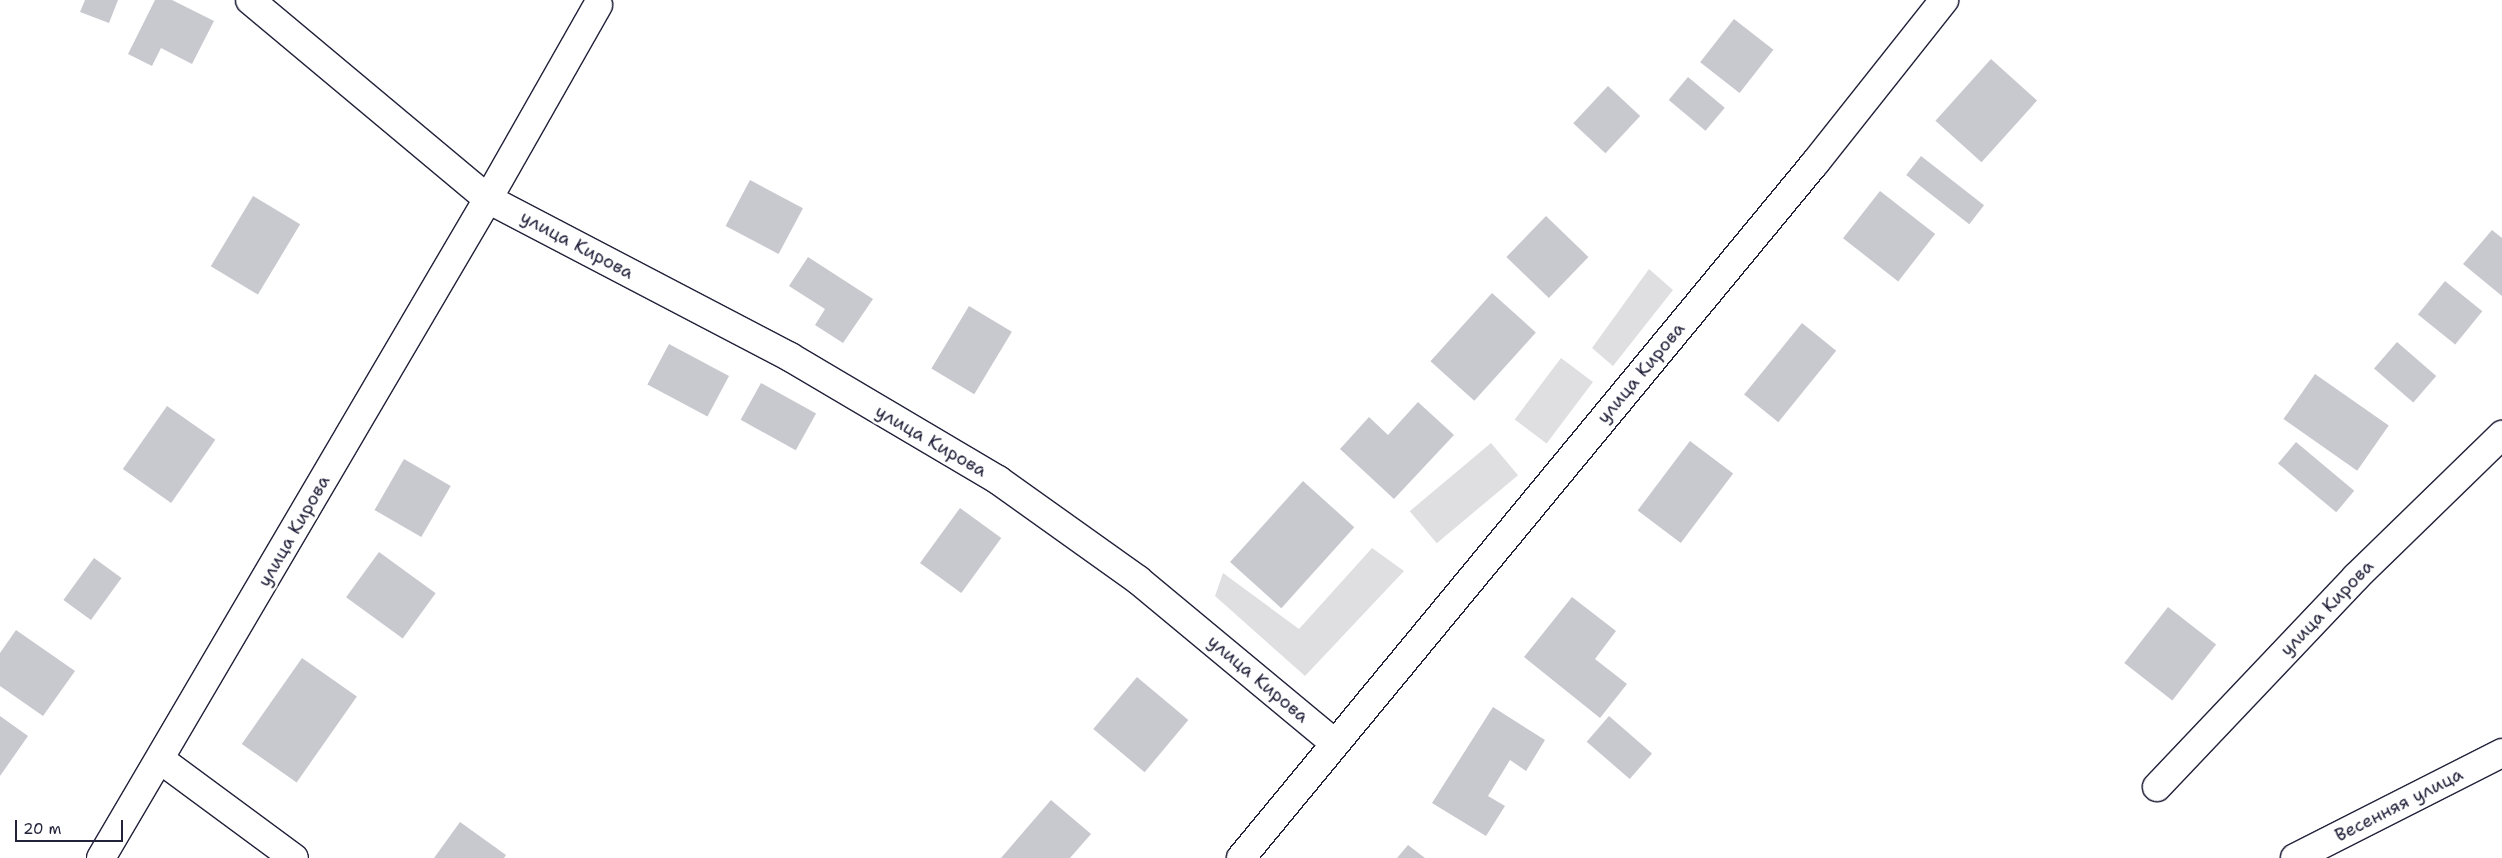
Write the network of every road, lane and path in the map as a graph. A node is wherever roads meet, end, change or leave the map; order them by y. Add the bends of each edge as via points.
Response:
1 (250, 0) edge
2 (1944, 0) edge
3 (598, 4) dead end
4 (488, 199) junction
5 (2502, 435) edge
6 (1334, 743) junction
7 (2502, 753) edge
8 (161, 760) junction
9 (2157, 787) dead end
10 (101, 858) edge
11 (294, 858) edge
12 (1241, 858) edge
13 (2295, 858) edge

1 - 4 street, улица Кирова
2 - 6 street, улица Кирова via 1815,163
3 - 4 street, улица Кирова
4 - 6 street, улица Кирова via 790,357 998,480 1138,580
4 - 8 street, улица Кирова
5 - 9 street, улица Кирова via 2356,577
6 - 12 street, улица Кирова
7 - 13 street, Весенняя улица
8 - 10 street, улица Кирова
8 - 11 street

